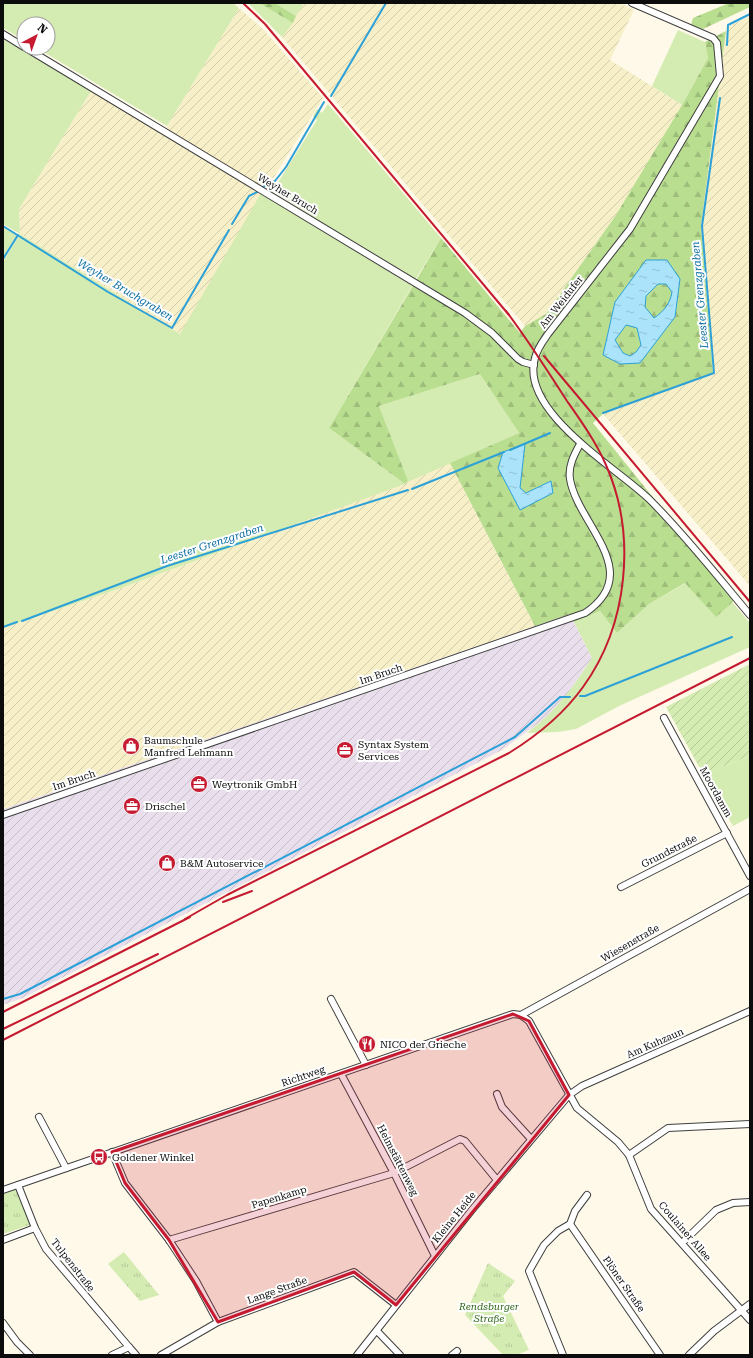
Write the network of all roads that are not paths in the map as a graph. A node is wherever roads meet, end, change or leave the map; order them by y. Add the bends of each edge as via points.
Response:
1 (632, 3) edge
2 (3, 34) edge
3 (16, 42) edge
4 (40, 56) edge
5 (534, 364) junction
6 (580, 444) junction
7 (750, 616) edge
8 (664, 718) dead end
9 (3, 815) edge
10 (727, 833) junction
11 (750, 876) edge
12 (621, 887) dead end
13 (750, 889) edge
14 (331, 999) dead end
15 (750, 1011) edge
16 (521, 1015) junction
17 (366, 1065) junction
18 (341, 1074) junction
19 (497, 1094) dead end
20 (569, 1095) junction
21 (39, 1117) dead end
22 (750, 1124) edge
23 (530, 1139) junction
24 (112, 1152) junction
25 (629, 1155) junction
26 (66, 1168) junction
27 (394, 1173) junction
28 (497, 1180) junction
29 (18, 1185) junction
30 (3, 1190) edge
31 (587, 1195) dead end
32 (750, 1202) edge
33 (570, 1224) junction
34 (35, 1228) junction
35 (3, 1240) edge
36 (169, 1240) junction
37 (682, 1243) junction
38 (435, 1256) junction
39 (750, 1304) edge
40 (396, 1305) junction
41 (742, 1312) junction
42 (750, 1320) edge
43 (218, 1322) junction
44 (3, 1323) edge
45 (377, 1331) junction
46 (129, 1347) junction
47 (30, 1355) edge
48 (112, 1355) edge
49 (136, 1355) edge
50 (161, 1355) edge
51 (357, 1355) edge
52 (400, 1355) edge
53 (563, 1355) edge
54 (660, 1355) edge
55 (689, 1355) edge

1 - 5 street, Am Weidufer via 713,38 717,43 720,76 630,229 548,334 538,349
2 - 3 street, Weyher Bruch
4 - 5 street, Weyher Bruch via 465,313 492,333 518,359
5 - 6 street, Am Weidufer via 535,382 541,396 555,417
6 - 7 street, Am Weidufer via 650,500
6 - 9 street, Im Bruch via 571,461 570,478 573,489 606,553 610,572 610,580 602,596 595,606 585,613
8 - 10 street, Moordamm
10 - 11 street, Moordamm
10 - 12 street, Grundstraße
13 - 16 street, Wiesenstraße
14 - 17 street
15 - 20 street, Am Kuhzaun via 582,1086
16 - 17 street, Richtweg via 513,1014
16 - 20 street via 529,1021
17 - 18 street, Richtweg
18 - 24 street, Richtweg
18 - 27 street, Heimstättenweg
19 - 23 street via 502,1107
20 - 23 street, Kleine Heide
20 - 25 street, Coulainer Allee via 577,1108 618,1142
21 - 26 street
22 - 25 street via 668,1128
23 - 28 street, Kleine Heide
24 - 26 street, Richtweg
24 - 36 street via 125,1183
25 - 37 street, Coulainer Allee via 651,1209
26 - 29 street, Richtweg
27 - 28 street, Papenkamp via 460,1139 465,1141
27 - 36 street, Papenkamp
27 - 38 street, Heimstättenweg
28 - 38 street, Kleine Heide
29 - 30 street, Richtweg
29 - 34 street, Tulpenstraße
31 - 33 street
32 - 37 street via 733,1203 716,1210
33 - 53 street via 558,1231 544,1245 529,1270
33 - 54 street, Plöner Straße
34 - 35 street
34 - 46 street, Tulpenstraße via 46,1249
36 - 43 street
37 - 41 street, Coulainer Allee
38 - 40 street, Kleine Heide
39 - 41 street
40 - 43 street, Lange Straße via 354,1272
40 - 45 street, Kleine Heide
41 - 42 street, Coulainer Allee
41 - 55 street via 714,1331
43 - 50 street, Lange Straße
44 - 47 street
45 - 51 street, Kleine Heide
45 - 52 street
46 - 48 street
46 - 49 street

